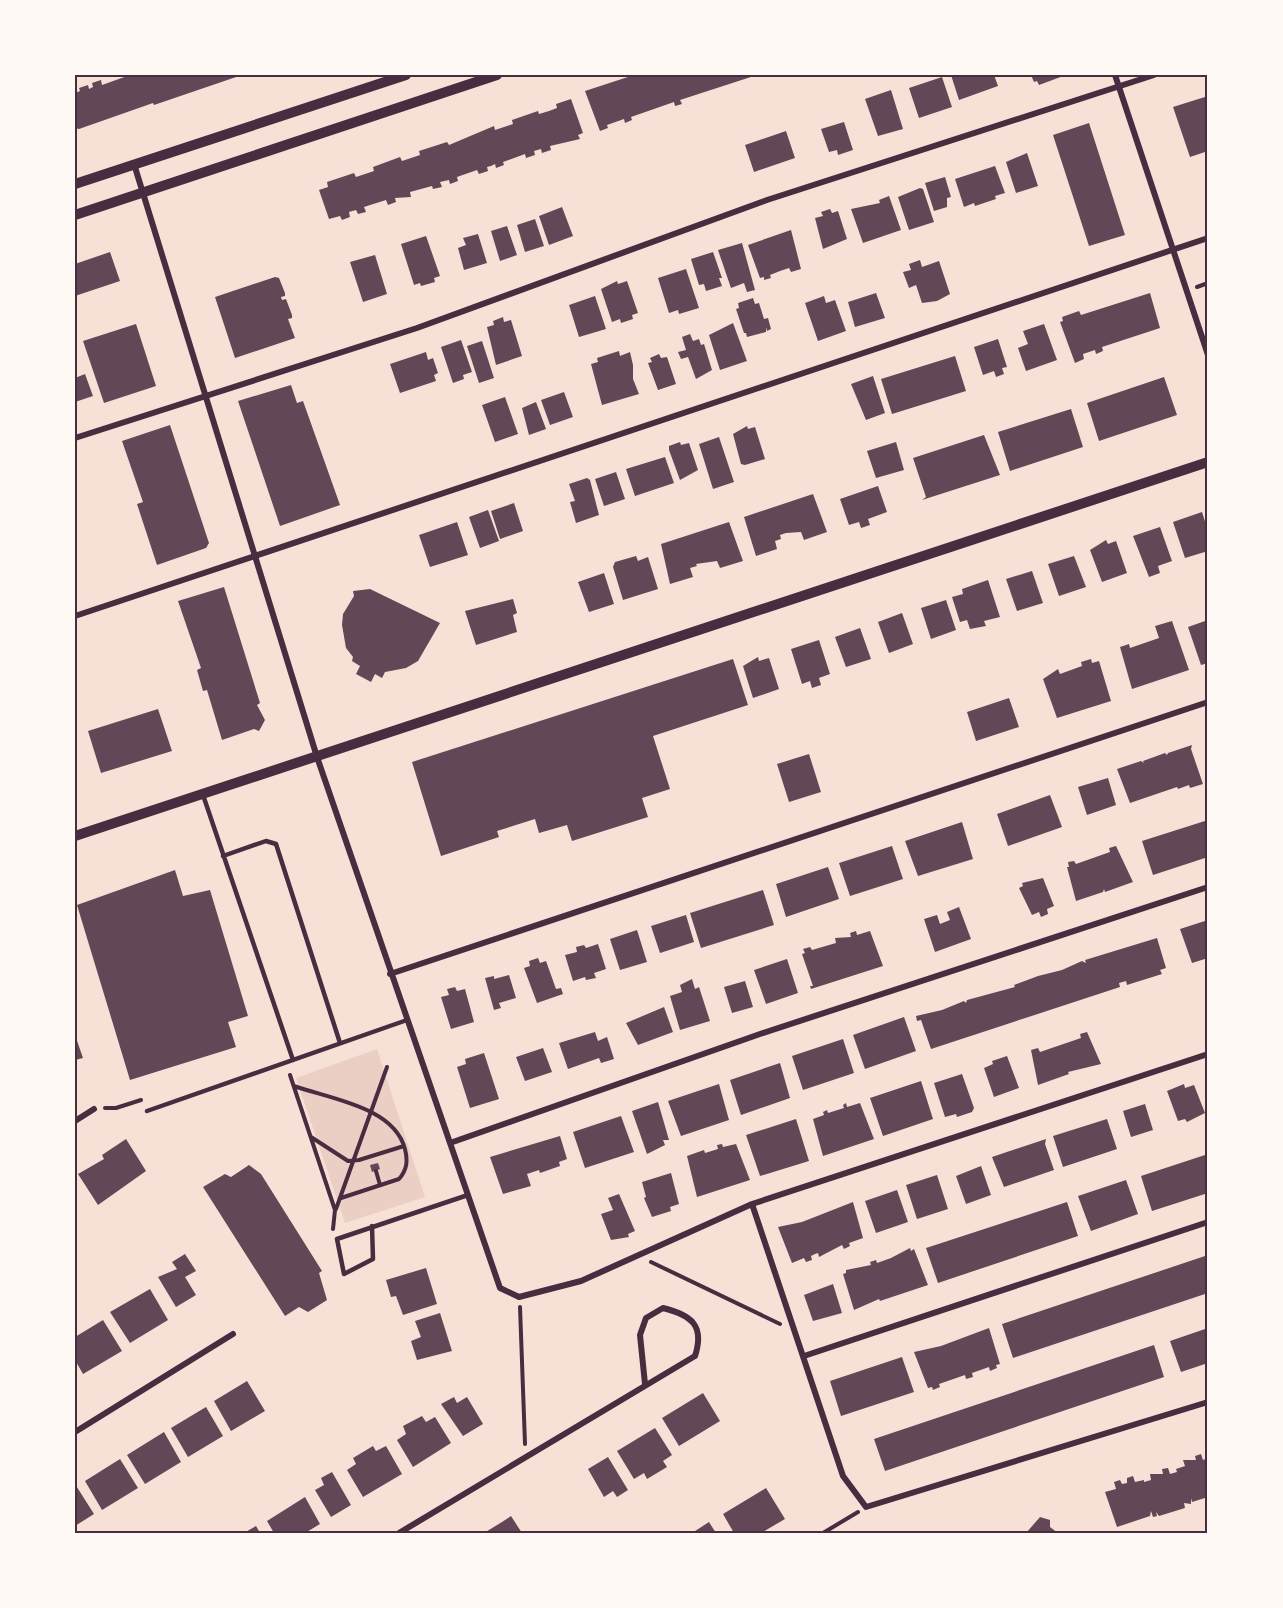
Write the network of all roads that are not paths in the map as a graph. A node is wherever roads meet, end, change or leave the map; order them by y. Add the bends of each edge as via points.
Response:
1 (406, 75) edge
2 (496, 75) edge
3 (1115, 75) edge
4 (1154, 75) edge
5 (1118, 86) junction
6 (134, 164) junction
7 (75, 183) edge
8 (143, 192) junction
9 (75, 215) edge
10 (1208, 238) edge
11 (1173, 249) junction
12 (1208, 355) edge
13 (206, 397) junction
14 (75, 438) edge
15 (1208, 462) edge
16 (255, 557) junction
17 (75, 616) edge
18 (1208, 702) edge
19 (317, 757) junction
20 (203, 794) junction
21 (75, 836) edge
22 (223, 856) junction
23 (1208, 887) edge
24 (390, 974) junction
25 (406, 1020) junction
26 (340, 1043) junction
27 (1208, 1053) edge
28 (293, 1060) junction
29 (94, 1109) dead end
30 (147, 1111) road end
31 (75, 1121) edge
32 (450, 1143) junction
33 (468, 1195) junction
34 (752, 1204) junction
35 (1208, 1222) edge
36 (372, 1226) junction
37 (233, 1334) dead end
38 (804, 1356) junction
39 (645, 1384) junction
40 (1208, 1402) edge
41 (75, 1432) edge
42 (399, 1533) edge

1 - 6 street
2 - 8 street
3 - 5 street
4 - 5 street
5 - 11 street
5 - 13 street via 767,200 417,328
6 - 7 street
6 - 8 street
8 - 9 street
8 - 13 street
10 - 11 street
11 - 12 street
11 - 16 street
13 - 14 street
13 - 16 street
15 - 19 street
16 - 17 street
16 - 19 street
18 - 24 street
19 - 20 street
19 - 24 street
20 - 21 street
20 - 22 lane
22 - 26 lane via 266,841 276,844
22 - 28 lane
23 - 32 street via 760,1034
24 - 25 street
25 - 26 lane
25 - 32 street
26 - 28 lane
27 - 34 street
28 - 30 lane
29 - 31 street
32 - 33 street
33 - 34 street via 500,1288 519,1297 581,1281
33 - 36 lane
34 - 38 street
35 - 38 street
36 - 36 lane via 337,1239 344,1274 373,1259
37 - 41 street
38 - 40 street via 843,1476 866,1507
39 - 39 street via 695,1356 700,1342 695,1323 681,1313 663,1308 646,1318 640,1335
39 - 42 street

